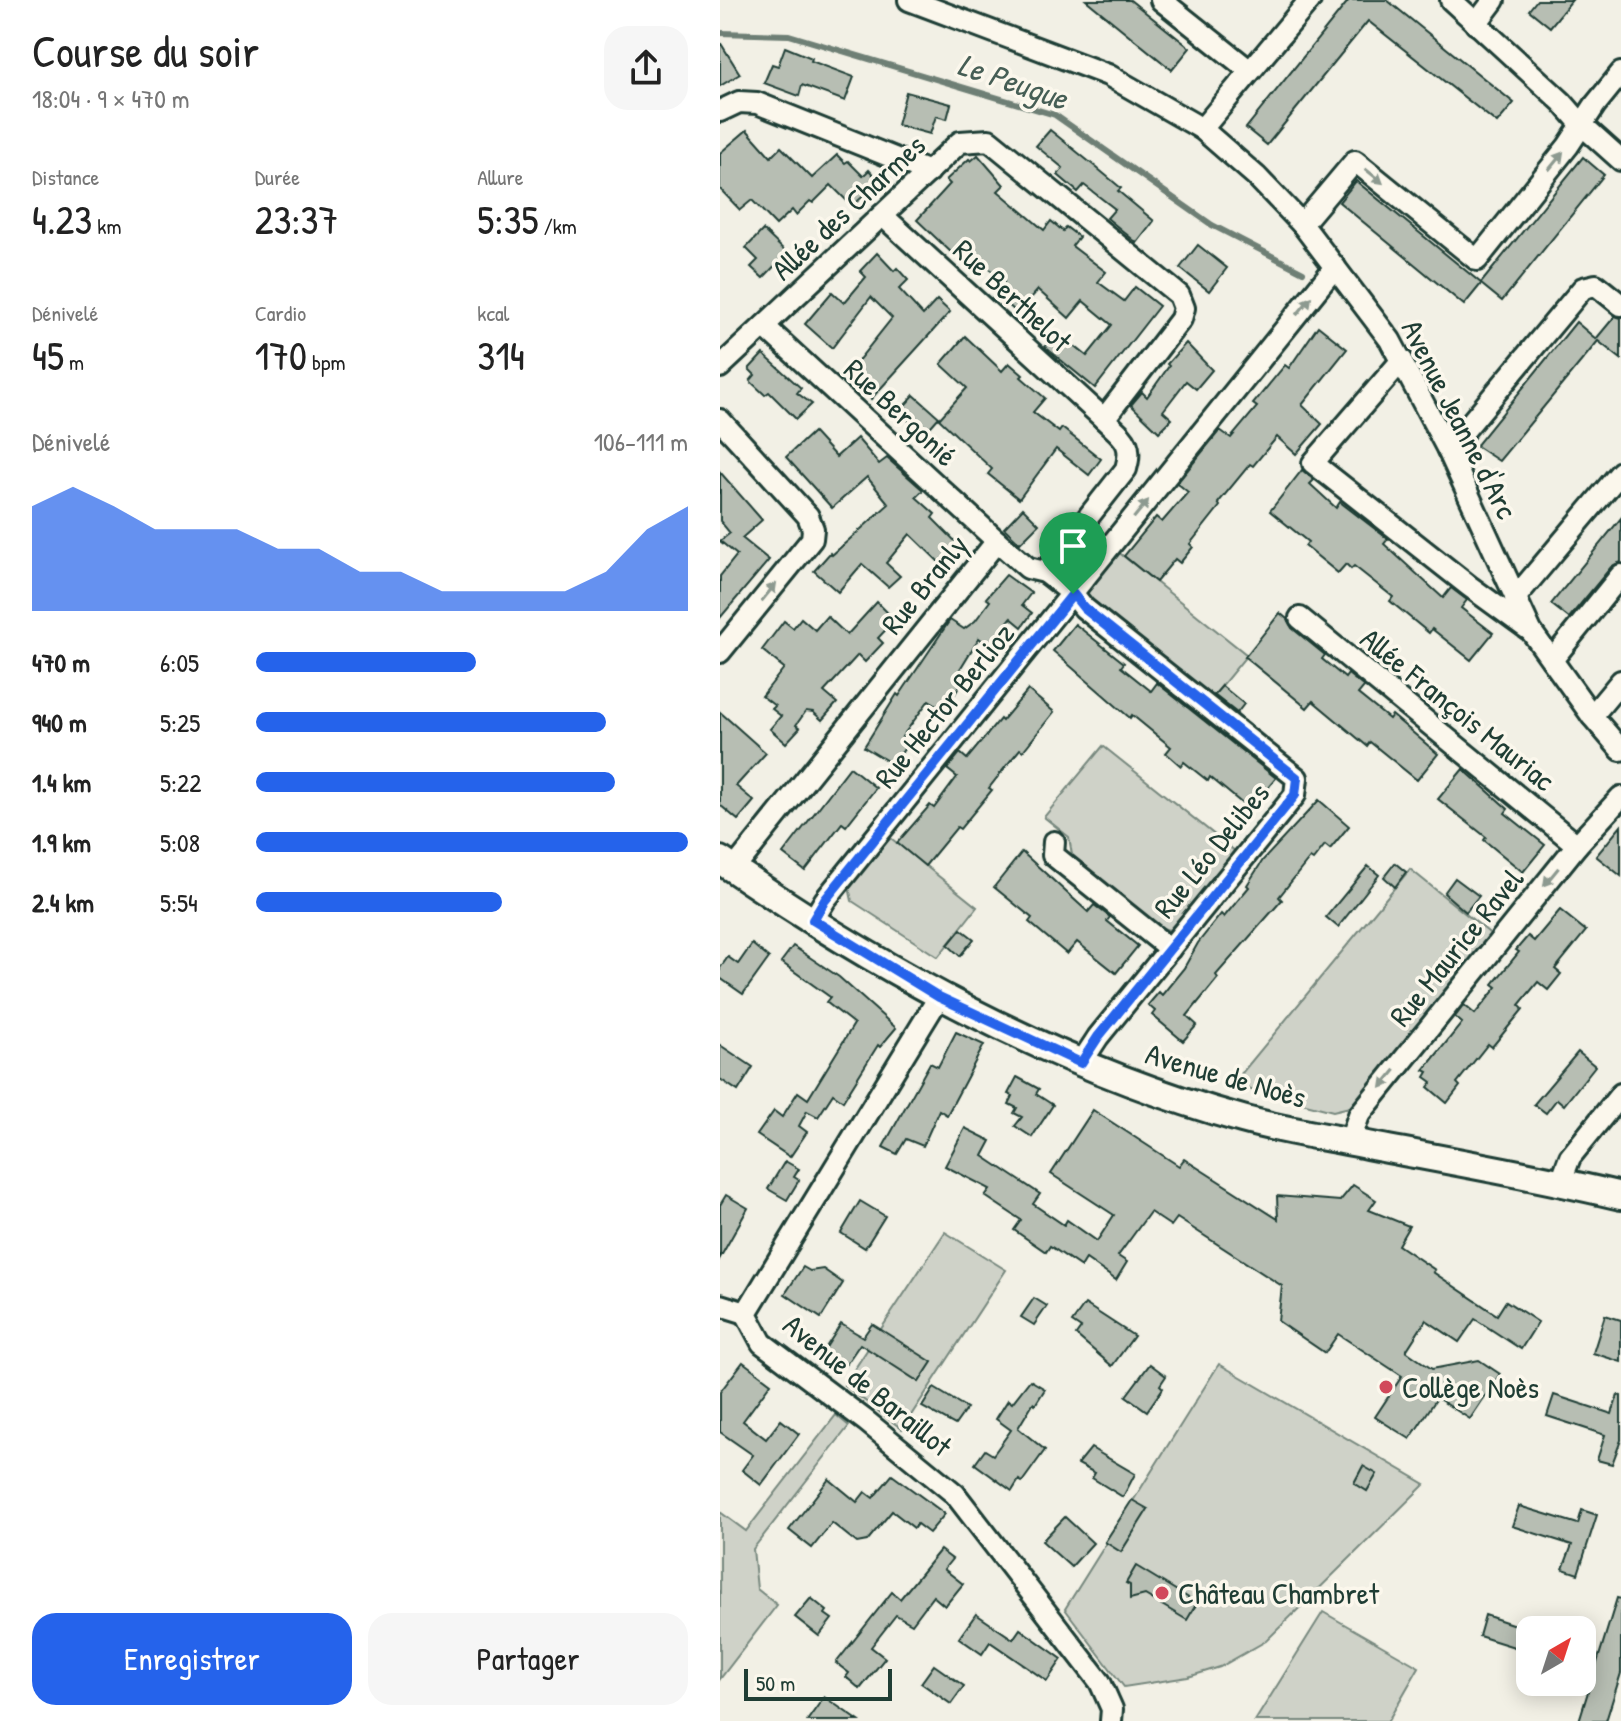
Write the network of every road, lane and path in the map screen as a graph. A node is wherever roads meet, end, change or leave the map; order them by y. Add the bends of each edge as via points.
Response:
1 (909, 0) edge
2 (1161, 0) edge
3 (1310, 0) edge
4 (1451, 0) edge
5 (1494, 0) edge
6 (1476, 24) junction
7 (1250, 71) junction
8 (1621, 73) edge
9 (720, 111) edge
10 (1582, 125) junction
11 (1202, 129) junction
12 (1621, 160) edge
13 (929, 172) junction
14 (882, 215) junction
15 (1302, 224) junction
16 (1335, 267) junction
17 (1621, 305) edge
18 (764, 326) junction
19 (1402, 360) junction
20 (720, 367) edge
21 (1104, 419) junction
22 (720, 420) edge
23 (1448, 450) junction
24 (1621, 472) edge
25 (997, 541) junction
26 (1045, 572) junction
27 (1621, 575) edge
28 (1073, 594) junction
29 (1515, 598) junction
30 (1300, 618) dead end
31 (1531, 631) junction
32 (720, 652) edge
33 (1552, 660) junction
34 (1621, 681) edge
35 (1592, 716) junction
36 (1621, 750) edge
37 (1621, 797) edge
38 (1054, 842) dead end
39 (1577, 845) junction
40 (727, 865) edge
41 (813, 920) junction
42 (1170, 949) junction
43 (939, 997) junction
44 (1081, 1063) junction
45 (1621, 1094) edge
46 (1350, 1141) junction
47 (1561, 1181) junction
48 (1621, 1196) edge
49 (720, 1305) edge
50 (746, 1313) junction
51 (1111, 1721) edge

1 - 11 street, Avenue Jeanne d'Arc via 1108,75
2 - 7 street
3 - 7 street
4 - 6 street
5 - 6 street
6 - 10 street
7 - 11 street
8 - 10 street
9 - 13 street via 739,102 757,103
10 - 12 street
15 -> 10 street via 1355,161 1477,260
11 - 15 street, Avenue Jeanne d'Arc
13 - 14 street, Allée des Charmes
13 - 21 street, Allée des Charmes via 960,142 989,140 1179,295 1181,319
14 - 18 street, Allée des Charmes
14 - 21 street, Rue Berthelot
15 - 16 street, Avenue Jeanne d'Arc
16 - 19 street, Avenue Jeanne d'Arc
28 -> 16 street, Rue Hector Berlioz
17 - 23 street via 1596,285 1583,288
18 - 20 street, Allée des Charmes
18 - 25 street, Rue Bergonié
19 - 23 street, Avenue Jeanne d'Arc
19 - 31 street via 1313,463
21 - 26 street via 1127,442 1126,469
32 -> 22 street via 812,539 813,529 808,516
23 - 29 street, Avenue Jeanne d'Arc
24 - 29 street
25 - 26 street, Rue Branly via 1028,568
25 - 40 street, Rue Branly
26 - 28 street, Rue Léo Delibes
27 - 33 street
28 - 41 street, Rue Hector Berlioz
28 - 42 street, Rue Léo Delibes via 1297,778 1295,795
29 - 31 street, Avenue Jeanne d'Arc
30 - 39 street, Allée François Mauriac
31 - 33 street, Avenue Jeanne d'Arc
33 - 35 street, Avenue Jeanne d'Arc
34 - 35 street
35 - 36 street, Avenue Jeanne d'Arc
37 - 39 street, Rue Maurice Ravel
38 - 42 street via 1053,855
39 -> 46 street, Rue Maurice Ravel via 1359,1115
40 - 41 street, Avenue de Noès
41 - 43 street, Avenue de Noès
42 - 44 street, Rue Léo Delibes
43 - 44 street, Avenue de Noès
43 - 50 street, Avenue de Baraillot
44 - 46 street, Avenue de Noès via 1244,1119
45 - 47 street via 1570,1157
46 - 47 street, Avenue de Noès
47 - 48 street, Avenue de Noès
49 - 50 street
50 - 51 street, Avenue de Baraillot via 762,1343 955,1494 1100,1682 1112,1709

